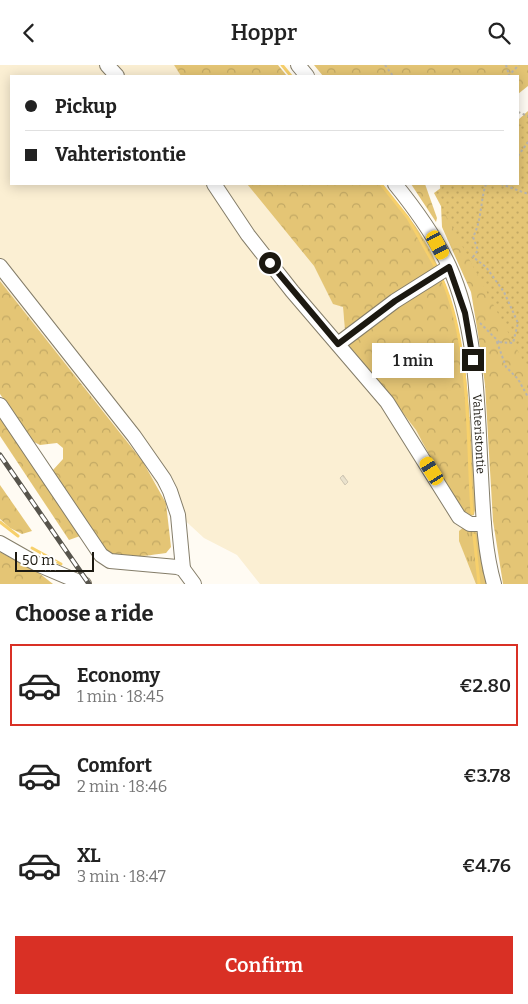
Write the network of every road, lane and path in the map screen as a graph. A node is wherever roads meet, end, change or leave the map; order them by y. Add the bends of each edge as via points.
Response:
1 (107, 65) edge
2 (298, 65) edge
3 (506, 65) edge
4 (519, 65) edge
5 (116, 75) edge
6 (306, 75) edge
7 (508, 75) edge
8 (528, 142) edge
9 (519, 155) edge
10 (215, 185) edge
11 (396, 185) edge
12 (486, 185) edge
13 (504, 185) edge
14 (528, 193) edge
15 (0, 266) edge
16 (449, 267) junction
17 (462, 306) junction
18 (500, 343) junction
19 (338, 344) junction
20 (528, 397) edge
21 (0, 405) edge
22 (484, 524) junction
23 (0, 543) edge
24 (183, 569) junction
25 (84, 584) edge
26 (194, 584) edge
27 (494, 584) edge

1 - 5 street
2 - 6 street
3 - 7 path
4 - 7 path
8 - 9 path
10 - 19 street via 248,235
11 - 16 street, Vahteristontie via 428,227
12 - 18 path via 480,201 480,224 473,237 478,250 473,257 486,267 504,293 518,323 513,343
13 - 14 path
15 - 24 street via 164,479 178,515
16 - 17 street, Vahteristontie
16 - 19 street via 395,301
17 - 18 path
17 - 22 street, Vahteristontie via 473,360
18 - 20 path via 496,342 506,367 518,379
19 - 22 street via 386,402 459,517 470,523
21 - 24 street via 101,555 110,561 154,563
22 - 27 street, Vahteristontie
23 - 25 street via 37,564
24 - 26 street

